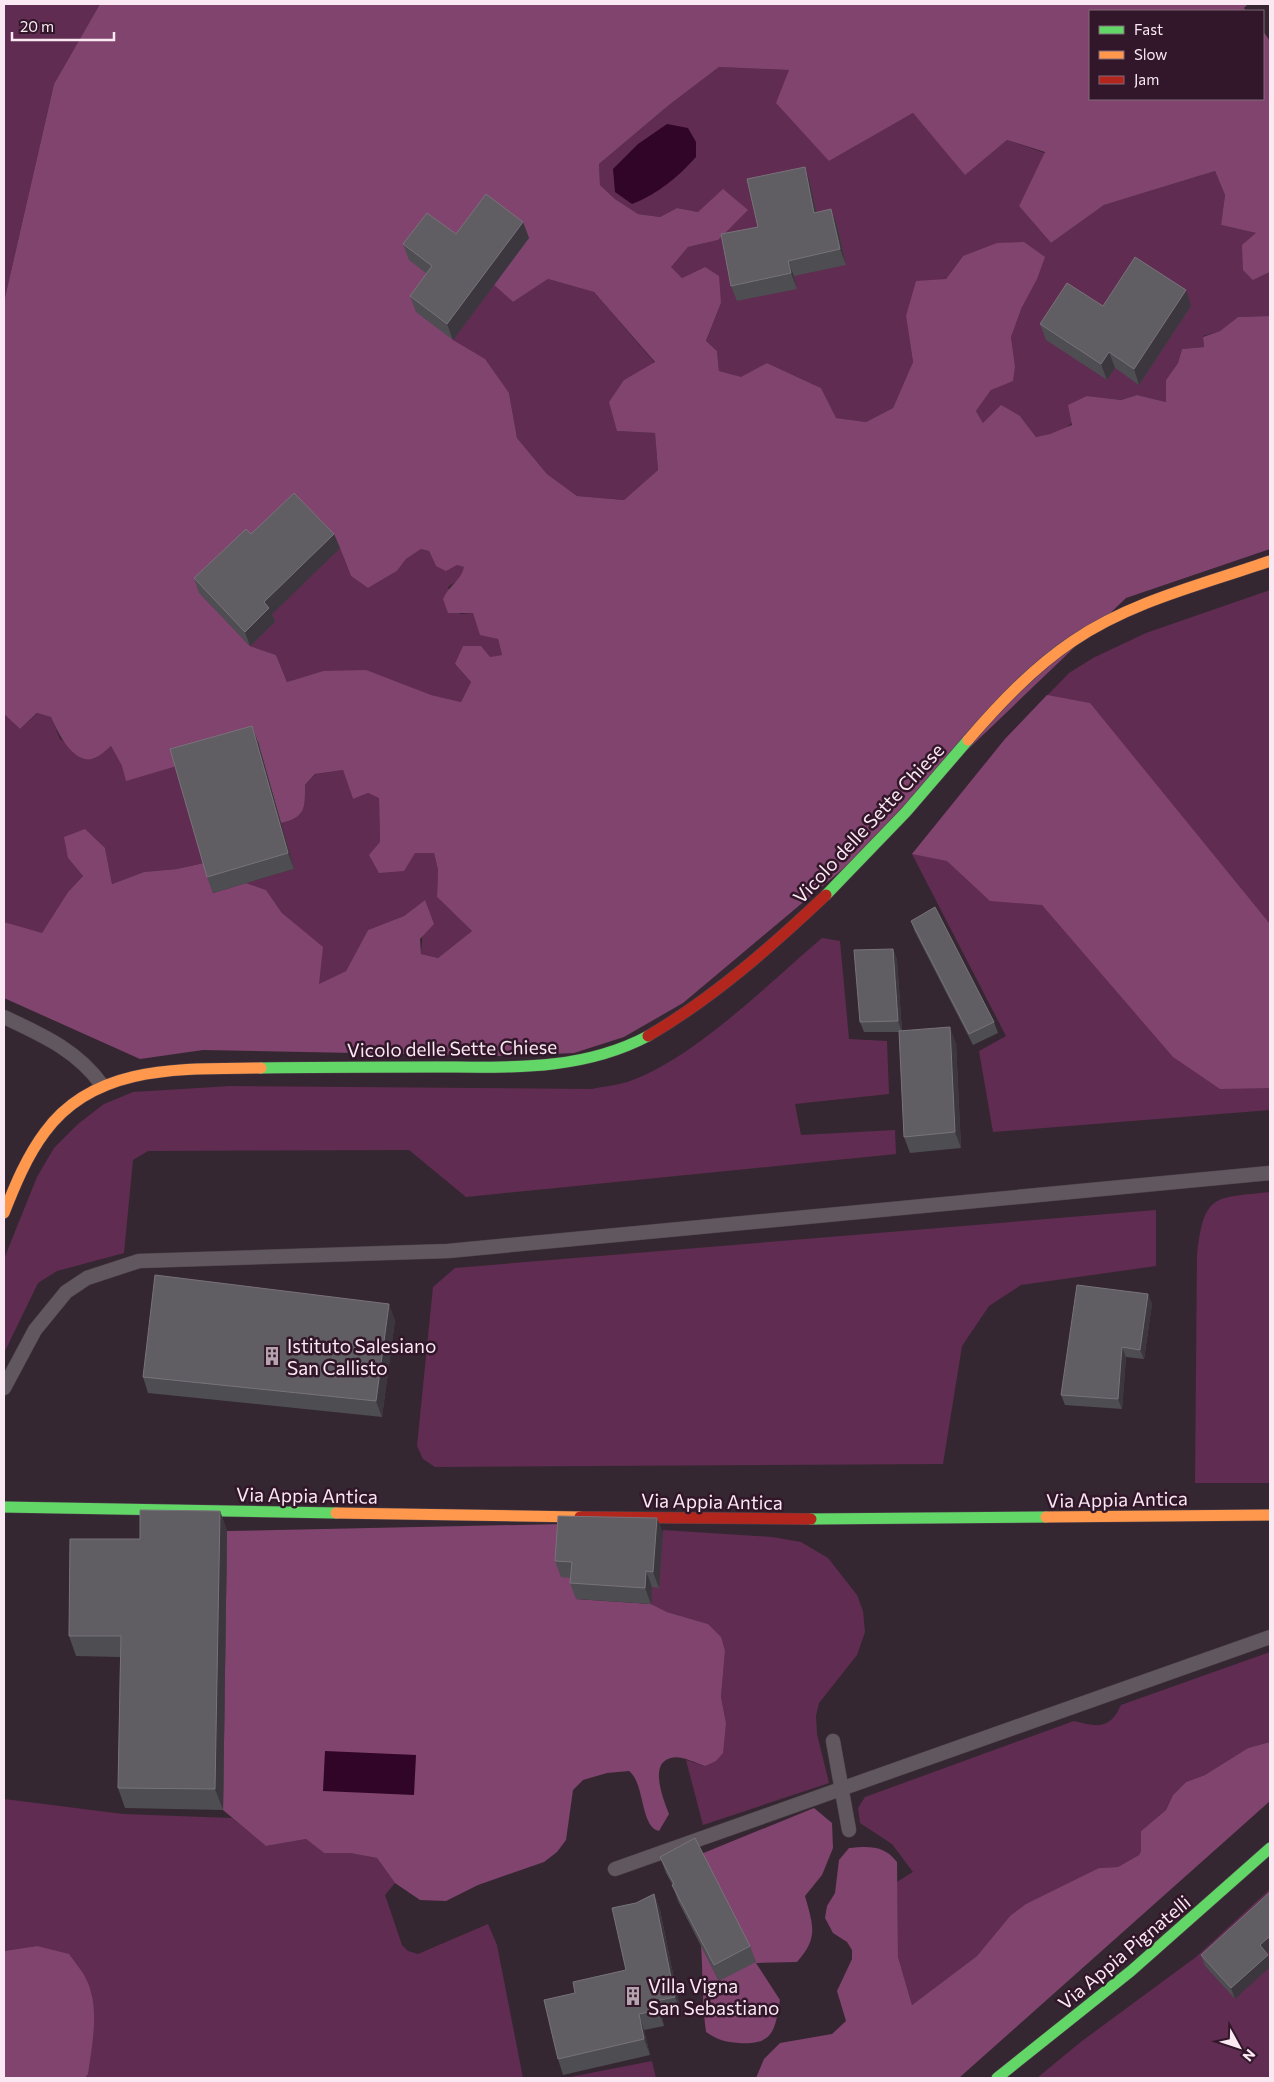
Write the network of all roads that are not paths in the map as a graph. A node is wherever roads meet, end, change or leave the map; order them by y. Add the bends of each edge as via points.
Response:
1 (1270, 562) edge
2 (4, 1017) edge
3 (102, 1086) junction
4 (1270, 1173) edge
5 (4, 1213) edge
6 (4, 1388) edge
7 (4, 1507) edge
8 (1270, 1515) edge
9 (1270, 1636) edge
10 (833, 1741) dead end
11 (841, 1789) junction
12 (848, 1830) dead end
13 (1270, 1848) edge
14 (615, 1869) dead end
15 (997, 2078) edge

1 - 3 main road, Vicolo delle Sette Chiese via 1130,609 1090,629 1050,657 1003,703 870,852 810,912 699,1002 657,1030 617,1050 572,1063 512,1067 204,1069 148,1074
2 - 3 lane via 63,1046
3 - 5 main road, Vicolo delle Sette Chiese via 67,1107 47,1128 25,1165
4 - 6 lane via 448,1251 139,1261 87,1278 66,1292 35,1330
7 - 8 main road, Via Appia Antica via 746,1520
9 - 11 lane
10 - 11 lane
11 - 12 lane
11 - 14 lane
13 - 15 main road, Via Appia Pignatelli via 1131,1971

